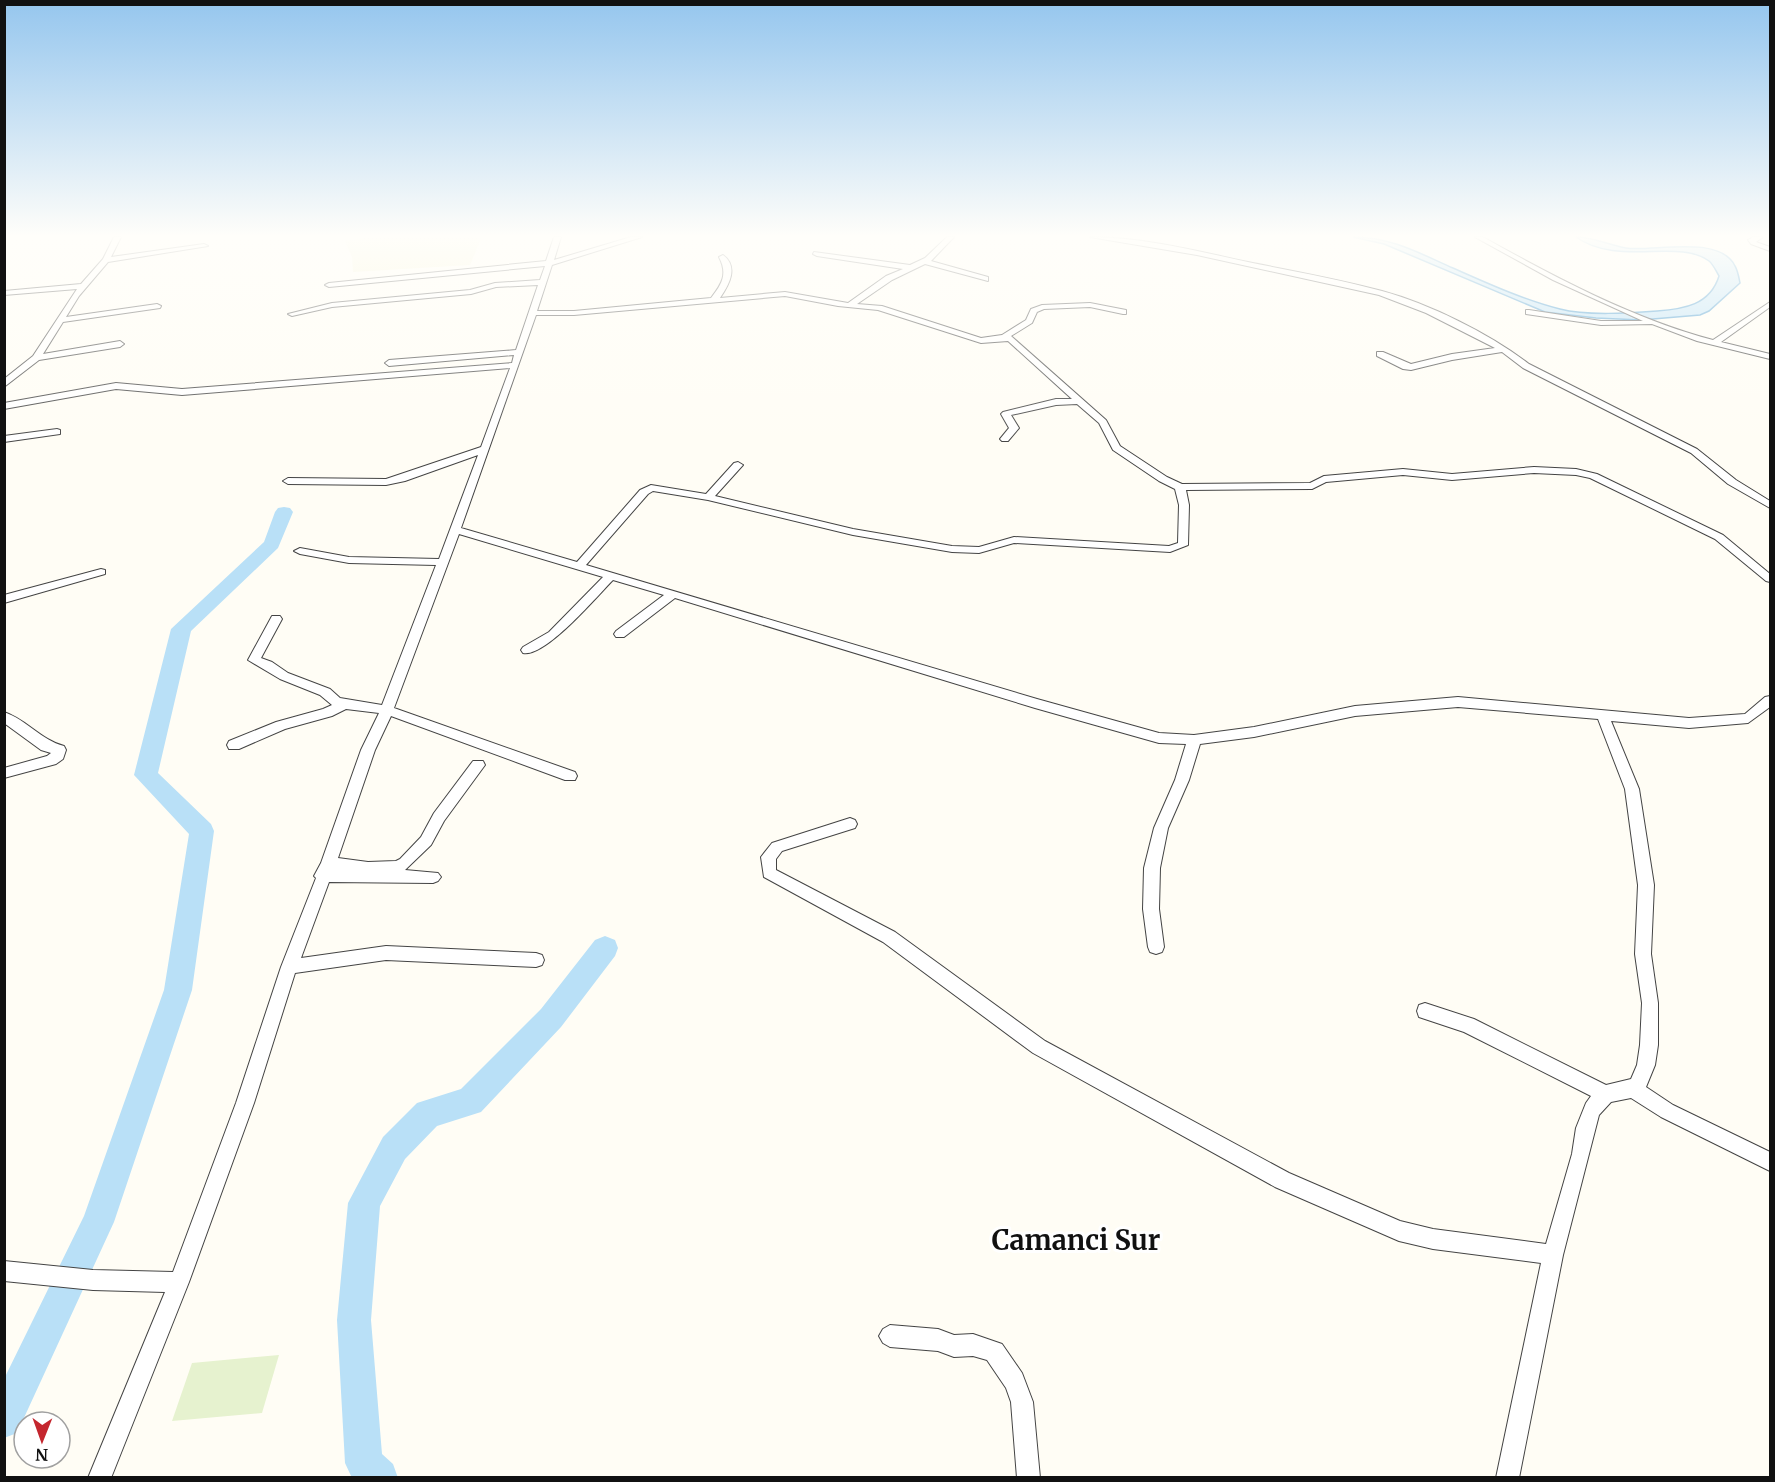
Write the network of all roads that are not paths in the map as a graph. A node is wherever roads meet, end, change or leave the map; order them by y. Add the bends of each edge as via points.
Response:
1 (69, 306) edge
2 (156, 306) edge
3 (327, 306) edge
4 (534, 306) edge
5 (653, 306) edge
6 (861, 306) edge
7 (1055, 306) edge
8 (1099, 306) edge
9 (1416, 306) edge
10 (1615, 306) edge
11 (1767, 306) edge
12 (1123, 312) dead end
13 (1529, 312) dead end
14 (531, 313) junction
15 (292, 314) dead end
16 (59, 320) junction
17 (1654, 322) junction
18 (1004, 337) junction
19 (1714, 343) junction
20 (120, 344) dead end
21 (1504, 349) junction
22 (1380, 354) dead end
23 (1770, 357) edge
24 (36, 358) junction
25 (517, 358) junction
26 (389, 363) dead end
27 (4, 384) edge
28 (1077, 401) junction
29 (4, 406) edge
30 (57, 432) dead end
31 (4, 439) edge
32 (1005, 439) dead end
33 (485, 448) junction
34 (738, 465) dead end
35 (288, 481) dead end
36 (1180, 487) junction
37 (708, 497) junction
38 (1770, 504) edge
39 (455, 530) junction
40 (300, 551) dead end
41 (443, 561) junction
42 (578, 567) junction
43 (101, 572) dead end
44 (610, 576) junction
45 (1770, 579) edge
46 (672, 594) junction
47 (4, 599) edge
48 (276, 619) dead end
49 (620, 634) dead end
50 (527, 650) dead end
51 (1770, 700) edge
52 (344, 704) junction
53 (387, 710) junction
54 (1602, 714) junction
55 (4, 717) edge
56 (1194, 740) junction
57 (234, 745) dead end
58 (478, 765) dead end
59 (4, 773) edge
60 (570, 776) dead end
61 (850, 824) dead end
62 (326, 869) junction
63 (433, 877) dead end
64 (1156, 947) dead end
65 (536, 960) dead end
66 (289, 967) junction
67 (1425, 1011) dead end
68 (1633, 1089) junction
69 (1606, 1094) junction
70 (1770, 1162) edge
71 (1553, 1255) junction
72 (4, 1271) edge
73 (179, 1282) junction
74 (890, 1336) dead end
75 (99, 1478) edge
76 (1029, 1478) edge
77 (1507, 1478) edge

1 - 16 street
2 - 16 street
3 - 15 street
4 - 14 street
5 - 14 street
6 - 18 street via 879,308 981,341
7 - 18 street via 1034,311 1029,321
8 - 12 street
9 - 21 street
10 - 17 street
11 - 19 street
13 - 17 street via 1601,323
14 - 25 street
16 - 24 street
17 - 19 street
18 - 28 street via 1011,339
19 - 23 street
20 - 24 street
21 - 22 street via 1412,367
21 - 38 street via 1526,366 1694,450 1732,482
24 - 27 street
25 - 26 street
25 - 29 street via 182,392 116,386
25 - 33 street
28 - 32 street via 1006,414 1014,428
28 - 36 street via 1102,422 1116,448
30 - 31 street
33 - 35 street via 386,482
33 - 39 street
34 - 37 street
36 - 37 street via 1184,505 1183,544 1170,549 1014,540 968,551 853,532
36 - 45 street via 1312,486 1324,479 1403,472 1452,477 1534,470 1576,472 1593,476 1719,537
37 - 42 street via 648,489
39 - 41 street
39 - 42 street
40 - 41 street via 349,560
41 - 53 street
42 - 44 street
43 - 47 street
44 - 46 street
44 - 50 street via 553,635
46 - 49 street
46 - 56 street via 1138,733
48 - 52 street via 254,660
51 - 54 street via 1748,718 1727,721 1689,723
52 - 53 street
52 - 57 street
53 - 60 street
53 - 62 street via 368,750
54 - 56 street via 1432,703 1355,711
54 - 68 street via 1632,789 1646,885 1643,954 1650,1003 1649,1045 1642,1080
55 - 59 street via 46,746 59,750 51,760
56 - 64 street via 1161,828 1152,868 1151,909
58 - 62 street via 426,841 405,863 398,867
61 - 71 street via 777,847 768,857 769,873 890,937 1039,1047 1282,1180 1399,1231
62 - 63 street
62 - 66 street
65 - 66 street via 386,953
66 - 73 street via 245,1103
67 - 69 street via 1468,1025
68 - 69 street
68 - 70 street via 1667,1111
69 - 71 street via 1592,1109 1585,1128
71 - 77 street
72 - 73 street via 60,1278
73 - 75 street
74 - 76 street via 938,1340 954,1346 974,1345 994,1352 1014,1381 1022,1402

